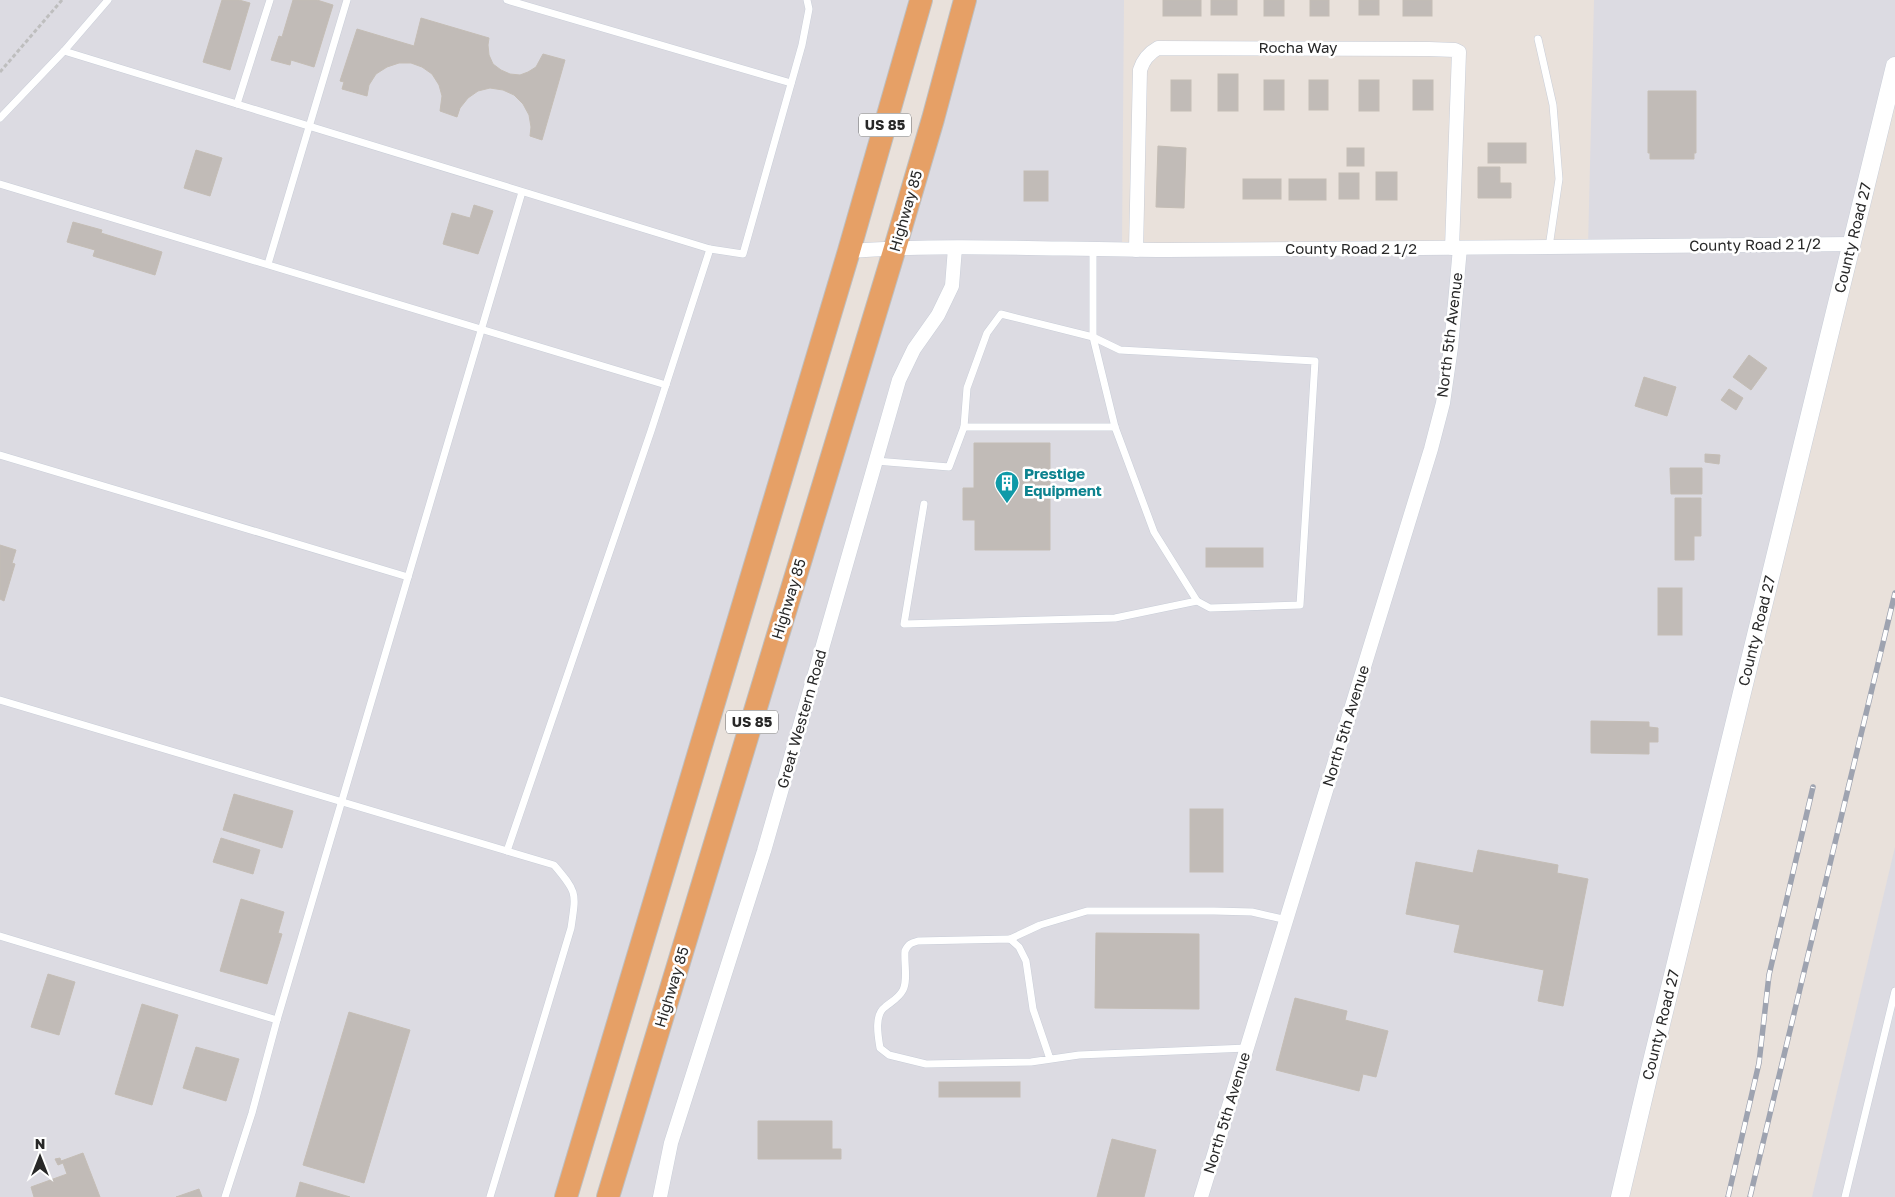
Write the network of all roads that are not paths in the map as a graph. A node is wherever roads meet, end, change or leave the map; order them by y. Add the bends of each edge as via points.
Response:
1 (108, 0) edge
2 (270, 0) edge
3 (347, 0) edge
4 (507, 0) edge
5 (807, 0) edge
6 (921, 0) edge
7 (966, 0) edge
8 (1538, 39) dead end
9 (64, 51) junction
10 (1895, 66) edge
11 (791, 83) junction
12 (237, 104) junction
13 (0, 118) edge
14 (309, 126) junction
15 (0, 184) edge
16 (522, 192) junction
17 (1852, 244) junction
18 (1455, 245) junction
19 (895, 248) junction
20 (955, 248) junction
21 (1549, 248) junction
22 (710, 249) junction
23 (1093, 250) junction
24 (1136, 250) junction
25 (849, 251) junction
26 (268, 264) junction
27 (481, 328) junction
28 (1093, 337) junction
29 (666, 385) junction
30 (964, 427) junction
31 (1115, 427) junction
32 (0, 456) edge
33 (876, 461) junction
34 (924, 504) dead end
35 (408, 576) junction
36 (1197, 601) junction
37 (0, 700) edge
38 (342, 802) junction
39 (507, 852) junction
40 (1287, 920) junction
41 (0, 936) edge
42 (1010, 939) junction
43 (1895, 991) edge
44 (278, 1020) junction
45 (1248, 1048) junction
46 (1050, 1060) junction
47 (225, 1197) edge
48 (490, 1197) edge
49 (566, 1197) edge
50 (608, 1197) edge
51 (660, 1197) edge
52 (1201, 1197) edge
53 (1620, 1197) edge
54 (1845, 1197) edge

1 - 9 lane
2 - 12 lane
3 - 14 lane
4 - 11 lane
5 - 11 lane via 809,9
6 - 25 highway, US 85
7 - 19 highway, Highway 85 / US 85
8 - 21 lane via 1553,105 1559,179
9 - 12 lane
9 - 13 lane
10 - 17 street, County Road 27
11 - 22 lane via 743,254
12 - 14 lane
14 - 16 lane
14 - 26 lane
15 - 26 lane
16 - 22 lane
16 - 27 lane
17 - 21 street, County Road 2 1/2
17 - 53 street, County Road 27
18 - 21 street, County Road 2 1/2
18 - 24 street, County Road 2 1/2
18 - 24 street, Rocha Way via 1459,52 1429,48 1158,48 1147,57 1140,70
18 - 40 street, North 5th Avenue via 1451,347 1443,403
19 - 20 street, County Road 2 1/2
19 - 25 street, County Road 2 1/2
19 - 50 highway, Highway 85 / US 85
20 - 23 street, County Road 2 1/2
20 - 33 street, Great Western Road via 952,286 938,315 914,349 900,380
22 - 29 lane
23 - 24 street, County Road 2 1/2
23 - 28 lane
25 - 49 highway, US 85
26 - 27 lane
27 - 29 lane
27 - 35 lane
28 - 30 lane via 1001,314 987,333 967,388
28 - 31 lane
28 - 36 lane via 1120,350 1315,361 1300,605 1210,608
29 - 39 lane
30 - 31 lane
30 - 33 lane via 949,467
31 - 36 lane via 1154,532
32 - 35 lane
33 - 51 street, Great Western Road via 764,851 671,1143
34 - 36 lane via 904,624 1115,618
35 - 38 lane
37 - 38 lane
38 - 39 lane
38 - 44 lane
39 - 48 lane via 554,866 572,886 575,901 571,928
40 - 42 lane via 1242,912 1087,911 1040,925
40 - 45 street, North 5th Avenue
41 - 44 lane
42 - 46 lane via 1019,947 1026,961 1033,1009
42 - 46 lane via 910,943 905,951 903,990 882,1009 878,1019 880,1048 889,1055 926,1064
43 - 54 lane
44 - 47 lane
45 - 46 lane via 1078,1055
45 - 52 street, North 5th Avenue

